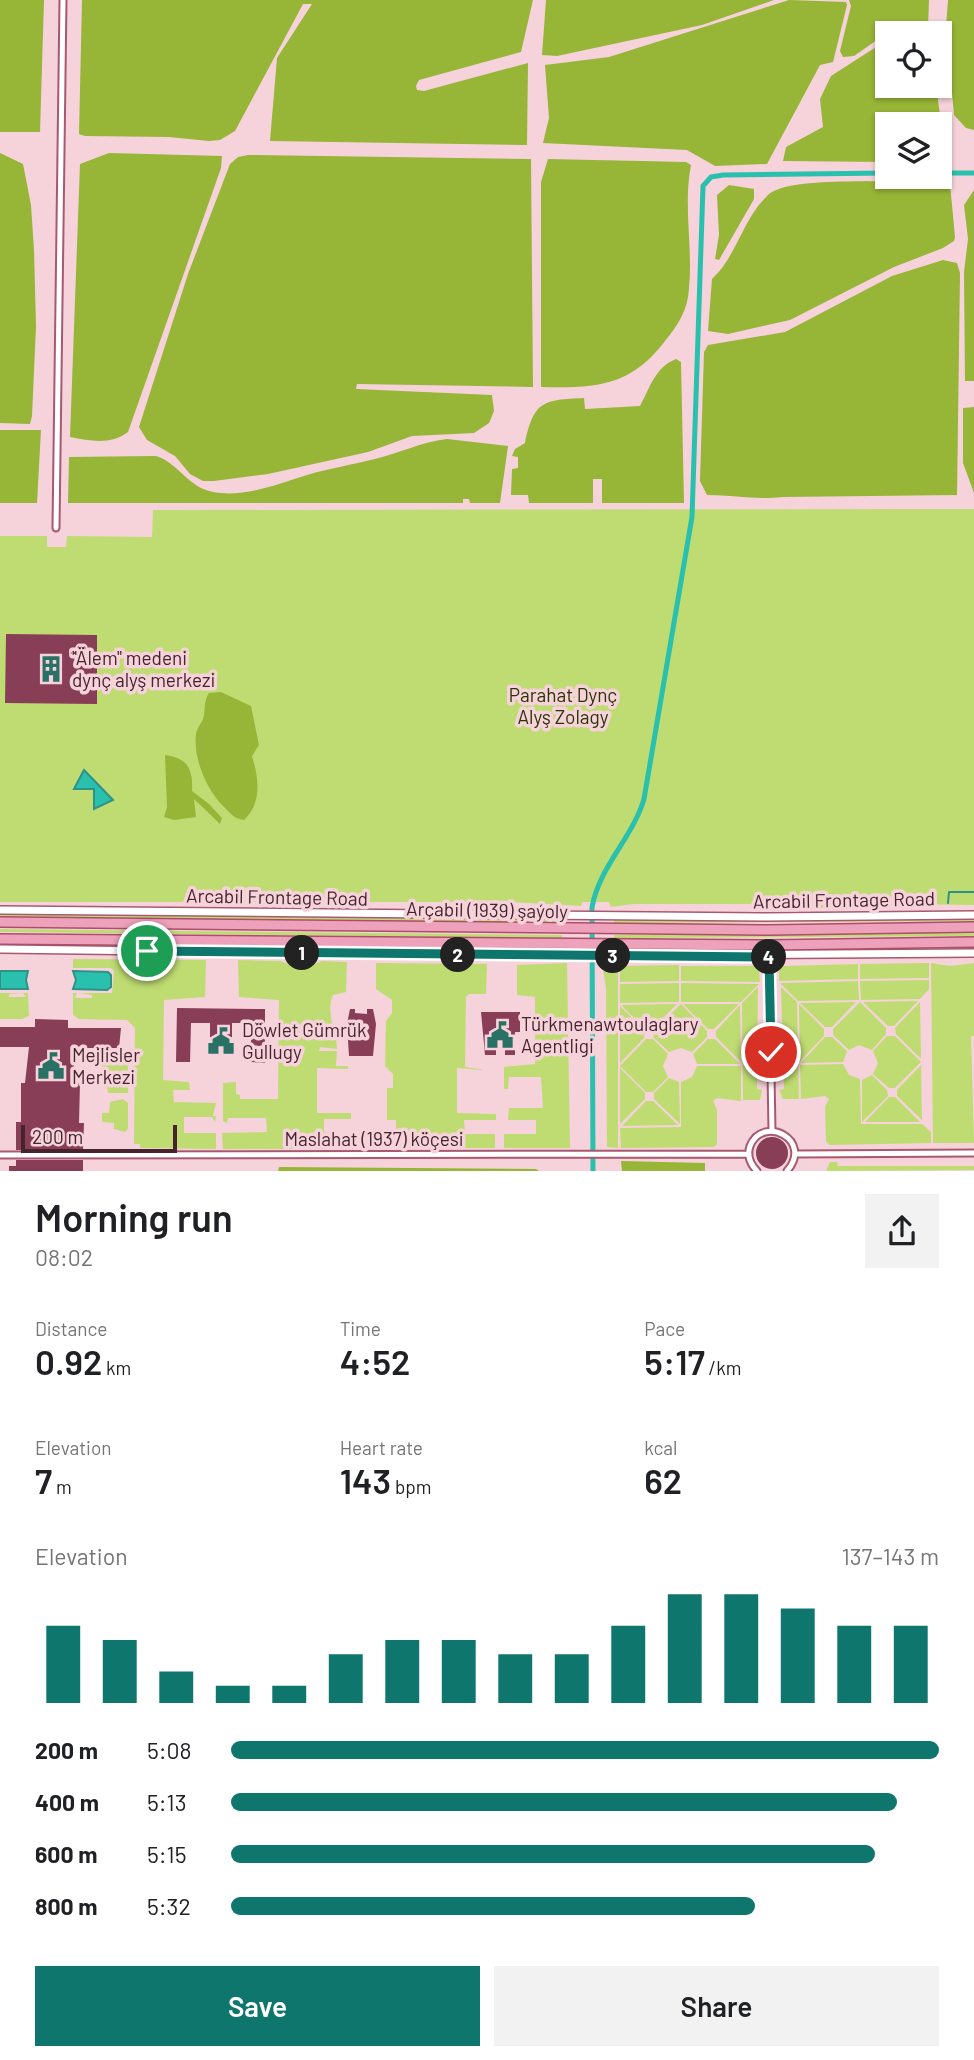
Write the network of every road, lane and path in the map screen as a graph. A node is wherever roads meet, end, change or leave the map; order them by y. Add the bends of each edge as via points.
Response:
1 (63, 0) edge
2 (56, 528) dead end
3 (0, 910) edge
4 (974, 915) edge
5 (0, 922) edge
6 (974, 927) edge
7 (0, 939) edge
8 (974, 942) edge
9 (0, 949) edge
10 (974, 953) edge
11 (769, 957) junction
12 (772, 1131) junction
13 (974, 1153) edge
14 (749, 1154) junction
15 (795, 1154) junction
16 (0, 1155) edge
17 (757, 1171) edge
18 (787, 1171) edge

1 - 2 street
3 - 4 street, Arcabil Frontage Road
5 - 6 main road, Arçabil (1939) şaýoly via 614,929
7 - 8 main road, Arçabil (1939) şaýoly
9 - 11 street
10 - 11 street
11 - 12 street
12 - 14 street via 754,1139
12 - 15 street via 789,1139
13 - 15 street
14 - 16 street, Maslahat (1937) köçesi
14 - 17 street
15 - 18 street

